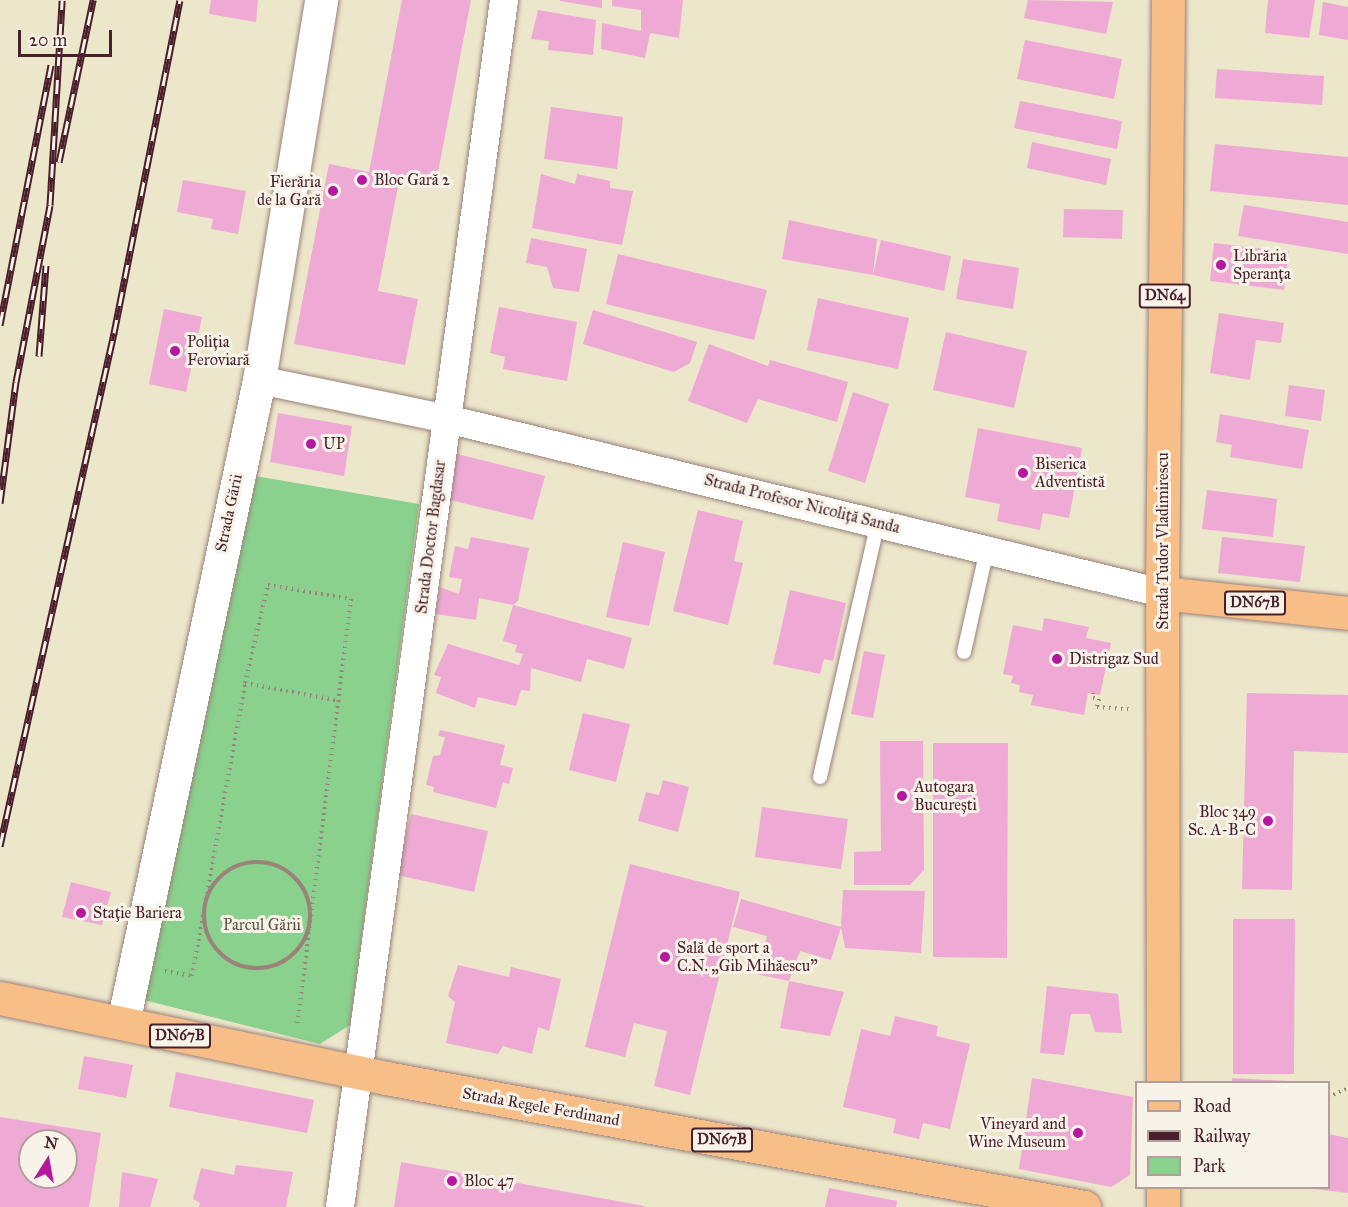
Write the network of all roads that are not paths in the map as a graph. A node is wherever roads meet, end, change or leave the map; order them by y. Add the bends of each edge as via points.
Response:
1 (321, 0) edge
2 (504, 0) edge
3 (1168, 0) edge
4 (259, 380) junction
5 (447, 419) junction
6 (878, 522) junction
7 (987, 549) junction
8 (1162, 592) junction
9 (1348, 613) edge
10 (964, 652) dead end
11 (820, 777) dead end
12 (0, 998) edge
13 (123, 1023) junction
14 (360, 1074) junction
15 (1163, 1081) edge
16 (1163, 1189) edge
17 (340, 1207) edge
18 (1084, 1207) edge
19 (1163, 1207) edge

1 - 4 street, Strada Gării
2 - 5 street, Strada Doctor Bagdasar
3 - 8 main road, Strada Tudor Vladimirescu / DN64
4 - 5 street, Strada Profesor Nicoliță Sanda
4 - 13 street, Strada Gării
5 - 6 street, Strada Profesor Nicoliță Sanda
5 - 14 street, Strada Doctor Bagdasar
6 - 7 street, Strada Profesor Nicoliță Sanda
6 - 11 lane
7 - 8 street, Strada Profesor Nicoliță Sanda
7 - 10 lane
8 - 9 main road, Strada Profesor Nicoliță Sanda / DN67B
8 - 15 main road, Strada Tudor Vladimirescu / DN64
12 - 13 main road, Strada Regele Ferdinand / DN67B
13 - 14 main road, Strada Regele Ferdinand / DN67B
14 - 17 street, Strada Doctor Bagdasar
14 - 18 main road, Strada Regele Ferdinand / DN67B
16 - 19 main road

